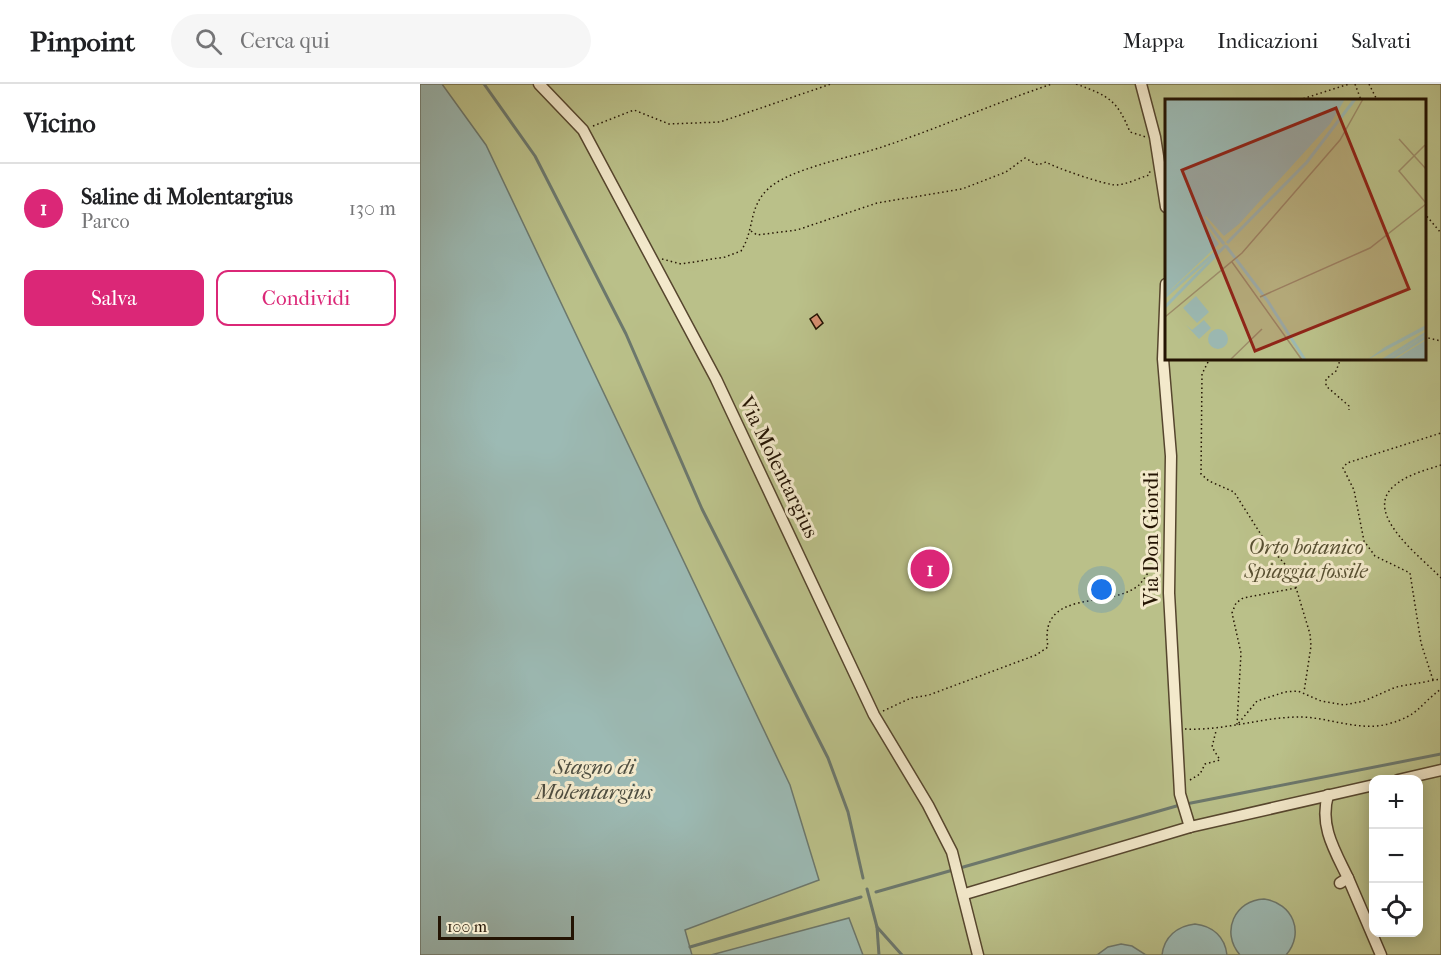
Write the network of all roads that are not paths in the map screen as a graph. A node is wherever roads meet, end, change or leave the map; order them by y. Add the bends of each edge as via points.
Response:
1 (539, 84) edge
2 (1142, 84) edge
3 (1165, 195) edge
4 (1165, 321) edge
5 (1441, 770) edge
6 (1420, 775) edge
7 (1369, 786) edge
8 (1328, 795) junction
9 (1189, 823) junction
10 (965, 894) junction
11 (978, 955) edge
12 (1381, 955) edge

1 - 10 street, Via Molentargius via 583,130 716,379 874,716 940,825
2 - 3 street
4 - 9 street, Via Don Giordi via 1163,358 1171,456 1169,566 1179,782
5 - 6 street
7 - 8 street
8 - 9 street
8 - 12 street via 1323,811 1326,830 1344,880
9 - 10 street
10 - 11 street, Via Molentargius

